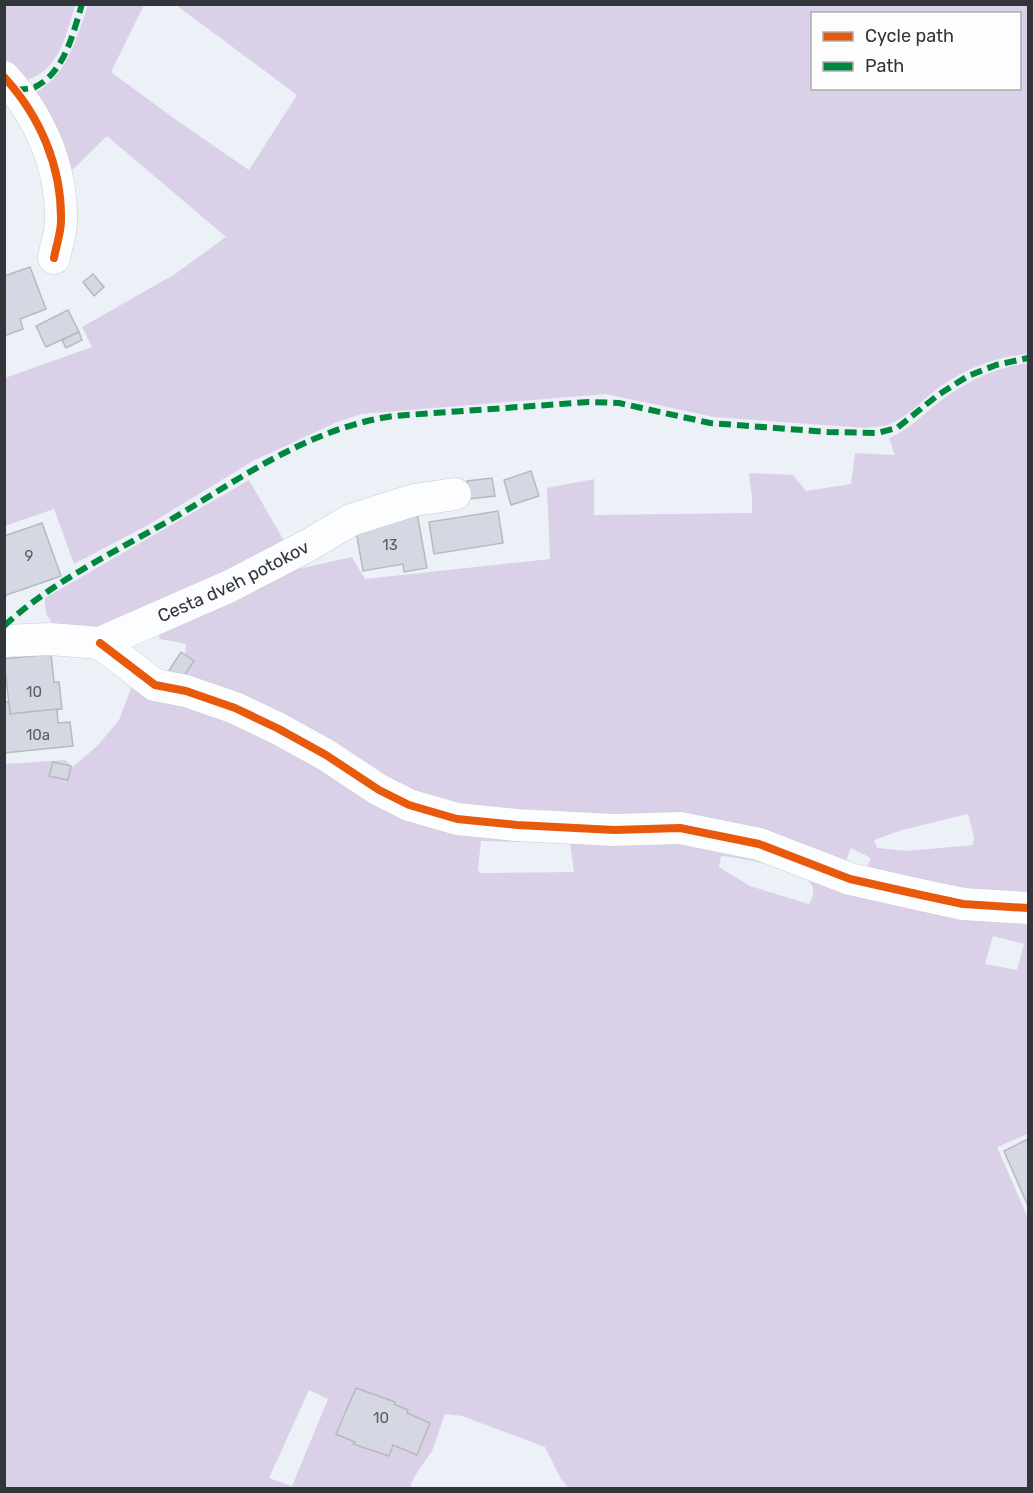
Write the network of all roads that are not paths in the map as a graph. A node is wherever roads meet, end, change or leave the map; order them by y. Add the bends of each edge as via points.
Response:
1 (4, 76) edge
2 (54, 258) dead end
3 (455, 494) dead end
4 (4, 641) edge
5 (100, 643) junction
6 (1029, 908) edge

1 - 2 street via 51,151 62,223
3 - 5 street, Cesta dveh potokov via 414,500 351,520 230,586
4 - 5 street, Cesta dveh potokov
5 - 6 street via 155,685 236,708 289,734 389,795 457,819 614,830 680,828 759,844 850,879 910,893 963,904

